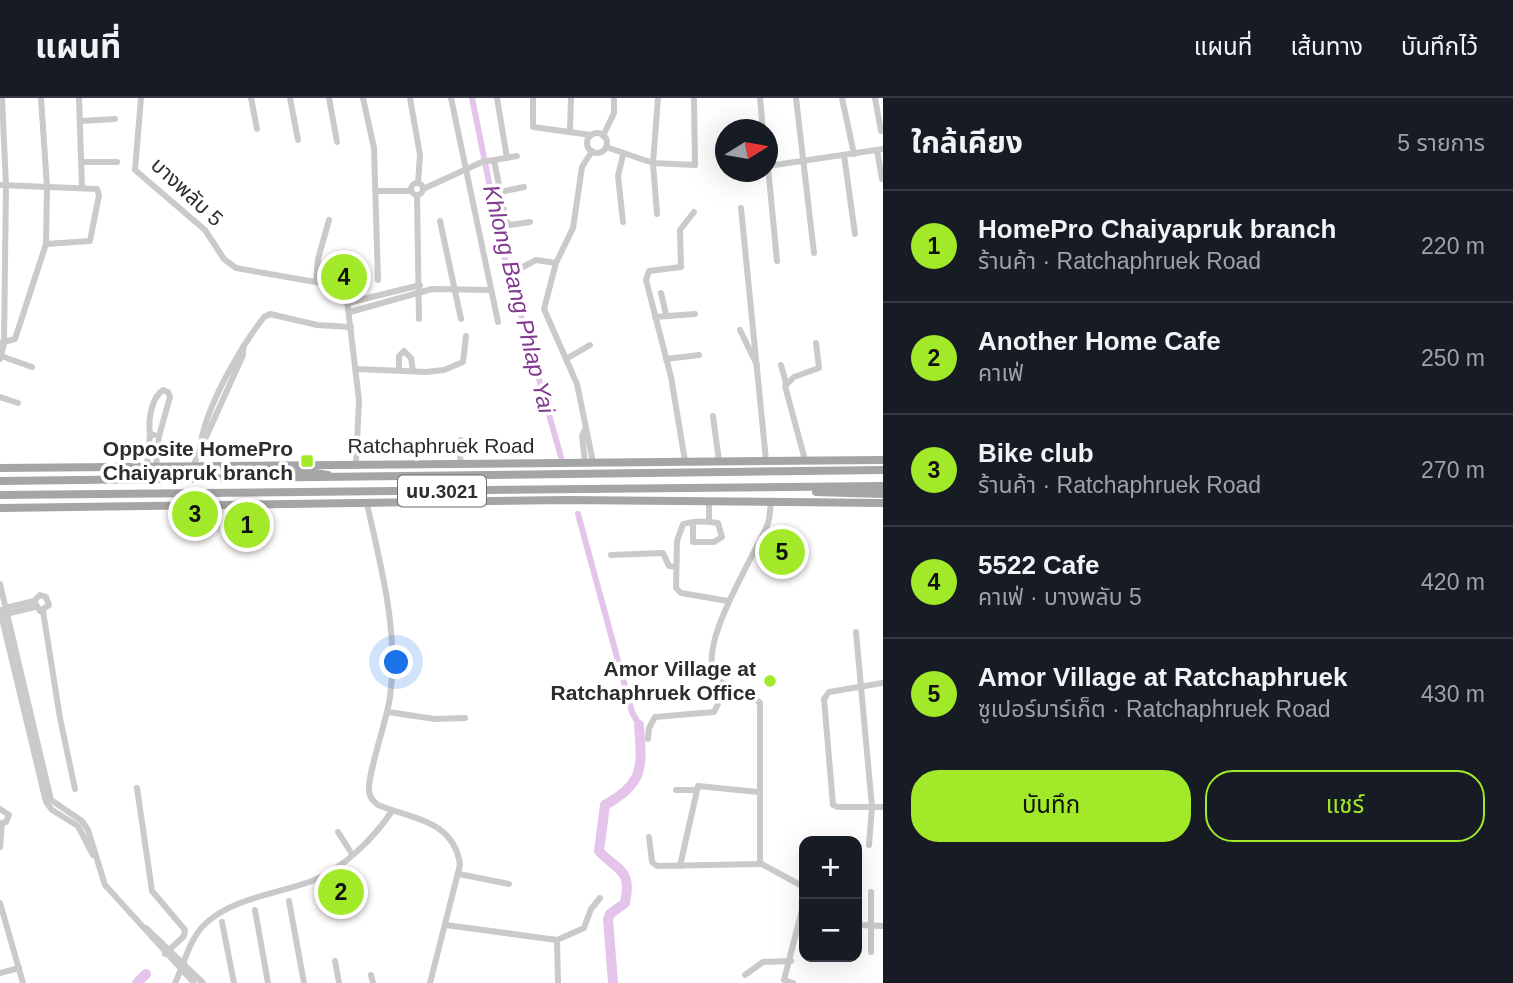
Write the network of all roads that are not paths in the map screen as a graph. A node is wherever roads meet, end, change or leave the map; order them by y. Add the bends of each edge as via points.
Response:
1 (2, 98) edge
2 (41, 98) edge
3 (79, 98) edge
4 (141, 98) edge
5 (251, 98) edge
6 (289, 98) edge
7 (330, 98) edge
8 (363, 98) edge
9 (410, 98) edge
10 (451, 98) edge
11 (497, 98) edge
12 (533, 98) edge
13 (571, 98) edge
14 (614, 98) edge
15 (658, 98) edge
16 (694, 98) edge
17 (760, 98) edge
18 (796, 98) edge
19 (842, 98) edge
20 (875, 98) edge
21 (115, 119) dead end
22 (762, 119) edge
23 (81, 121) junction
24 (881, 122) edge
25 (257, 129) dead end
26 (570, 130) junction
27 (881, 131) edge
28 (591, 135) junction
29 (603, 136) junction
30 (298, 140) dead end
31 (337, 142) dead end
32 (606, 147) junction
33 (880, 149) edge
34 (592, 151) junction
35 (854, 154) junction
36 (623, 155) junction
37 (844, 155) junction
38 (517, 156) dead end
39 (507, 158) junction
40 (494, 160) junction
41 (803, 161) junction
42 (83, 162) junction
43 (117, 162) dead end
44 (653, 163) junction
45 (778, 165) edge
46 (466, 170) junction
47 (882, 179) edge
48 (769, 182) edge
49 (3, 185) edge
50 (421, 186) junction
51 (47, 187) junction
52 (524, 187) dead end
53 (82, 188) junction
54 (377, 191) junction
55 (500, 192) junction
56 (414, 193) junction
57 (741, 208) dead end
58 (694, 212) dead end
59 (657, 214) dead end
60 (329, 220) dead end
61 (440, 222) dead end
62 (530, 222) dead end
63 (622, 222) dead end
64 (855, 234) dead end
65 (46, 244) junction
66 (814, 253) dead end
67 (777, 261) dead end
68 (556, 263) junction
69 (523, 267) dead end
70 (359, 276) dead end
71 (378, 280) dead end
72 (316, 282) junction
73 (419, 288) junction
74 (456, 288) junction
75 (344, 289) junction
76 (491, 290) junction
77 (661, 293) dead end
78 (378, 296) junction
79 (348, 303) junction
80 (381, 304) junction
81 (350, 312) junction
82 (666, 314) junction
83 (695, 314) dead end
84 (655, 317) junction
85 (419, 319) dead end
86 (461, 319) dead end
87 (498, 322) dead end
88 (351, 327) junction
89 (740, 330) dead end
90 (466, 336) dead end
91 (816, 343) dead end
92 (2, 344) edge
93 (590, 345) dead end
94 (699, 355) dead end
95 (1, 357) edge
96 (566, 359) junction
97 (666, 359) junction
98 (781, 365) dead end
99 (758, 366) junction
100 (32, 367) dead end
101 (357, 369) junction
102 (399, 370) junction
103 (413, 371) junction
104 (786, 383) junction
105 (0, 397) edge
106 (18, 403) dead end
107 (713, 416) dead end
108 (150, 434) junction
109 (159, 436) junction
110 (461, 440) dead end
111 (766, 460) junction
112 (805, 460) junction
113 (883, 460) edge
114 (685, 461) junction
115 (719, 461) junction
116 (586, 463) junction
117 (356, 464) junction
118 (460, 464) junction
119 (194, 466) junction
120 (152, 467) junction
121 (251, 467) junction
122 (0, 468) edge
123 (883, 470) edge
124 (537, 473) junction
125 (333, 477) junction
126 (0, 481) edge
127 (883, 486) edge
128 (598, 488) junction
129 (794, 488) junction
130 (883, 494) edge
131 (0, 495) edge
132 (538, 500) junction
133 (709, 502) junction
134 (771, 502) junction
135 (367, 503) junction
136 (883, 504) edge
137 (0, 508) edge
138 (709, 522) junction
139 (694, 523) junction
140 (611, 555) dead end
141 (676, 567) junction
142 (0, 584) edge
143 (728, 601) junction
144 (34, 604) junction
145 (3, 611) edge
146 (43, 611) junction
147 (856, 632) dead end
148 (717, 678) junction
149 (883, 683) edge
150 (861, 686) junction
151 (388, 712) junction
152 (466, 718) dead end
153 (649, 739) dead end
154 (137, 788) dead end
155 (75, 789) dead end
156 (676, 790) dead end
157 (695, 790) junction
158 (758, 792) junction
159 (873, 807) junction
160 (883, 807) edge
161 (0, 808) edge
162 (392, 811) junction
163 (1, 823) edge
164 (338, 832) dead end
165 (649, 837) dead end
166 (869, 845) dead end
167 (0, 847) edge
168 (352, 854) junction
169 (761, 864) junction
170 (680, 866) junction
171 (459, 874) junction
172 (509, 884) dead end
173 (799, 884) edge
174 (872, 892) dead end
175 (600, 898) dead end
176 (289, 901) dead end
177 (0, 902) edge
178 (255, 910) dead end
179 (222, 922) dead end
180 (446, 925) junction
181 (862, 925) edge
182 (871, 926) junction
183 (883, 926) edge
184 (8, 930) junction
185 (799, 933) edge
186 (0, 935) edge
187 (557, 940) junction
188 (168, 952) junction
189 (871, 952) dead end
190 (335, 961) dead end
191 (790, 961) junction
192 (19, 968) junction
193 (0, 973) edge
194 (180, 973) edge
195 (371, 975) dead end
196 (745, 975) dead end
197 (783, 982) edge
198 (23, 983) edge
199 (194, 983) edge
200 (202, 983) edge
201 (234, 983) edge
202 (268, 983) edge
203 (304, 983) edge
204 (338, 983) edge
205 (373, 983) edge
206 (430, 983) edge
207 (558, 983) edge
208 (793, 983) edge

1 - 49 street
2 - 51 street
3 - 23 street
4 - 72 street, บางพลับ 5 via 134,162 140,176 205,230 230,265
5 - 25 street
6 - 30 street
7 - 31 street
8 - 54 street
9 - 50 street
10 - 46 street
11 - 39 street
12 - 26 street via 533,127
13 - 26 street
14 - 29 street via 614,113
15 - 44 street
16 - 44 street via 695,165
17 - 22 street
18 - 41 street
19 - 35 street
20 - 24 street
21 - 23 street
23 - 42 street
24 - 27 street
26 - 28 street
28 - 29 street
28 - 34 street via 587,143
29 - 32 street
32 - 34 street via 598,153
32 - 36 street
33 - 35 street
33 - 47 street
34 - 68 street via 582,167 573,228
35 - 37 street
36 - 44 street
36 - 63 street via 618,176
37 - 41 street
37 - 64 street
38 - 39 street
39 - 40 street
40 - 46 street
40 - 55 street
41 - 45 street
41 - 66 street
42 - 43 street
42 - 53 street
44 - 59 street
46 - 50 street
46 - 76 street
48 - 67 street
49 - 51 street
49 - 92 street
50 - 56 street
50 - 56 street via 412,186
51 - 53 street
51 - 65 street
52 - 55 street
53 - 65 street via 94,188 99,195 90,241
54 - 56 street
54 - 71 street
55 - 62 street via 507,223
56 - 73 street
57 - 99 street
58 - 84 street via 680,230 681,267 647,273
60 - 72 street
61 - 74 street
65 - 92 street via 15,339
68 - 69 street via 536,260
68 - 96 street via 544,309
70 - 75 street
72 - 75 street, บางพลับ 5
73 - 74 street
73 - 78 street
73 - 80 street
73 - 85 street
74 - 76 street
74 - 86 street
75 - 79 street
76 - 87 street
77 - 82 street
78 - 79 street
78 - 80 street
79 - 81 street
80 - 81 street
81 - 88 street
82 - 83 street
82 - 84 street
84 - 97 street
88 - 101 street
88 - 119 street via 270,314 264,317 243,347
89 - 99 street
90 - 103 street via 460,364 438,371
91 - 104 street via 819,368
92 - 95 street
93 - 96 street
94 - 97 street
95 - 100 street
96 - 116 street via 577,384
97 - 114 street
98 - 104 street
99 - 111 street
101 - 102 street
101 - 117 street
102 - 103 street
102 - 103 street via 399,356 404,351 411,358
104 - 112 street
105 - 106 street
107 - 115 street
108 - 109 street
108 - 109 street via 150,415 163,390 170,397
108 - 120 street
109 - 120 street
110 - 118 street
111 - 112 main road, Ratchaphruek Road / นบ.3021
111 - 115 main road, Ratchaphruek Road / นบ.3021
112 - 113 main road, Ratchaphruek Road / นบ.3021
114 - 115 main road, Ratchaphruek Road / นบ.3021
114 - 116 main road, Ratchaphruek Road / นบ.3021
116 - 118 main road, Ratchaphruek Road / นบ.3021
116 - 124 main road
117 - 118 main road, Ratchaphruek Road / นบ.3021
117 - 121 main road, Ratchaphruek Road / นบ.3021
119 - 120 main road, Ratchaphruek Road / นบ.3021
119 - 121 main road, Ratchaphruek Road / นบ.3021
120 - 122 main road, Ratchaphruek Road / นบ.3021
121 - 125 main road via 318,471
123 - 124 main road, Ratchaphruek Road / นบ.3021
124 - 125 main road, Ratchaphruek Road / นบ.3021
125 - 126 main road, Ratchaphruek Road / นบ.3021
127 - 129 main road, Ratchaphruek Road / นบ.3021
128 - 129 main road, Ratchaphruek Road / นบ.3021
128 - 131 main road, Ratchaphruek Road / นบ.3021
128 - 132 main road
129 - 130 main road
132 - 133 main road, นบ.3021
132 - 135 main road, นบ.3021
133 - 134 main road, นบ.3021
133 - 138 street
134 - 136 main road, นบ.3021
134 - 143 street via 768,523
135 - 137 main road, นบ.3021
135 - 151 street via 390,616 393,659
138 - 139 street
138 - 139 street via 718,523 723,532 720,540 694,542
139 - 141 street via 680,528
140 - 141 street via 663,553 669,566
141 - 143 street via 678,591
142 - 145 street
143 - 148 street via 714,644
144 - 145 street
144 - 146 street
144 - 146 street via 38,596 46,597 49,605
145 - 188 street via 49,794 64,814 85,826 105,885
146 - 155 street
147 - 150 street
148 - 153 street via 714,712 655,717
148 - 158 street via 760,703
149 - 150 street
150 - 159 street
150 - 159 street via 824,695 832,802 838,807
151 - 152 street
151 - 162 street via 369,790 375,803
154 - 188 street via 152,891 185,930
156 - 157 street
157 - 158 street via 704,785
157 - 170 street
158 - 169 street
159 - 160 street
159 - 166 street
161 - 163 street via 9,815
162 - 168 street
162 - 171 street via 443,830 458,853
163 - 167 street
164 - 168 street
165 - 170 street via 654,864
168 - 194 street via 320,877 263,895 210,920 198,932
169 - 170 street
169 - 173 street
171 - 172 street
171 - 180 street
174 - 182 street
175 - 187 street via 584,928
176 - 203 street
177 - 184 street
178 - 202 street
179 - 201 street
180 - 187 street
180 - 206 street
181 - 182 street
182 - 183 street
182 - 189 street
184 - 186 street
184 - 192 street
185 - 191 street
187 - 207 street
188 - 194 street
190 - 204 street
191 - 196 street via 763,962
191 - 197 street
192 - 193 street
192 - 198 street
194 - 199 street
194 - 200 street
195 - 205 street
197 - 208 street

